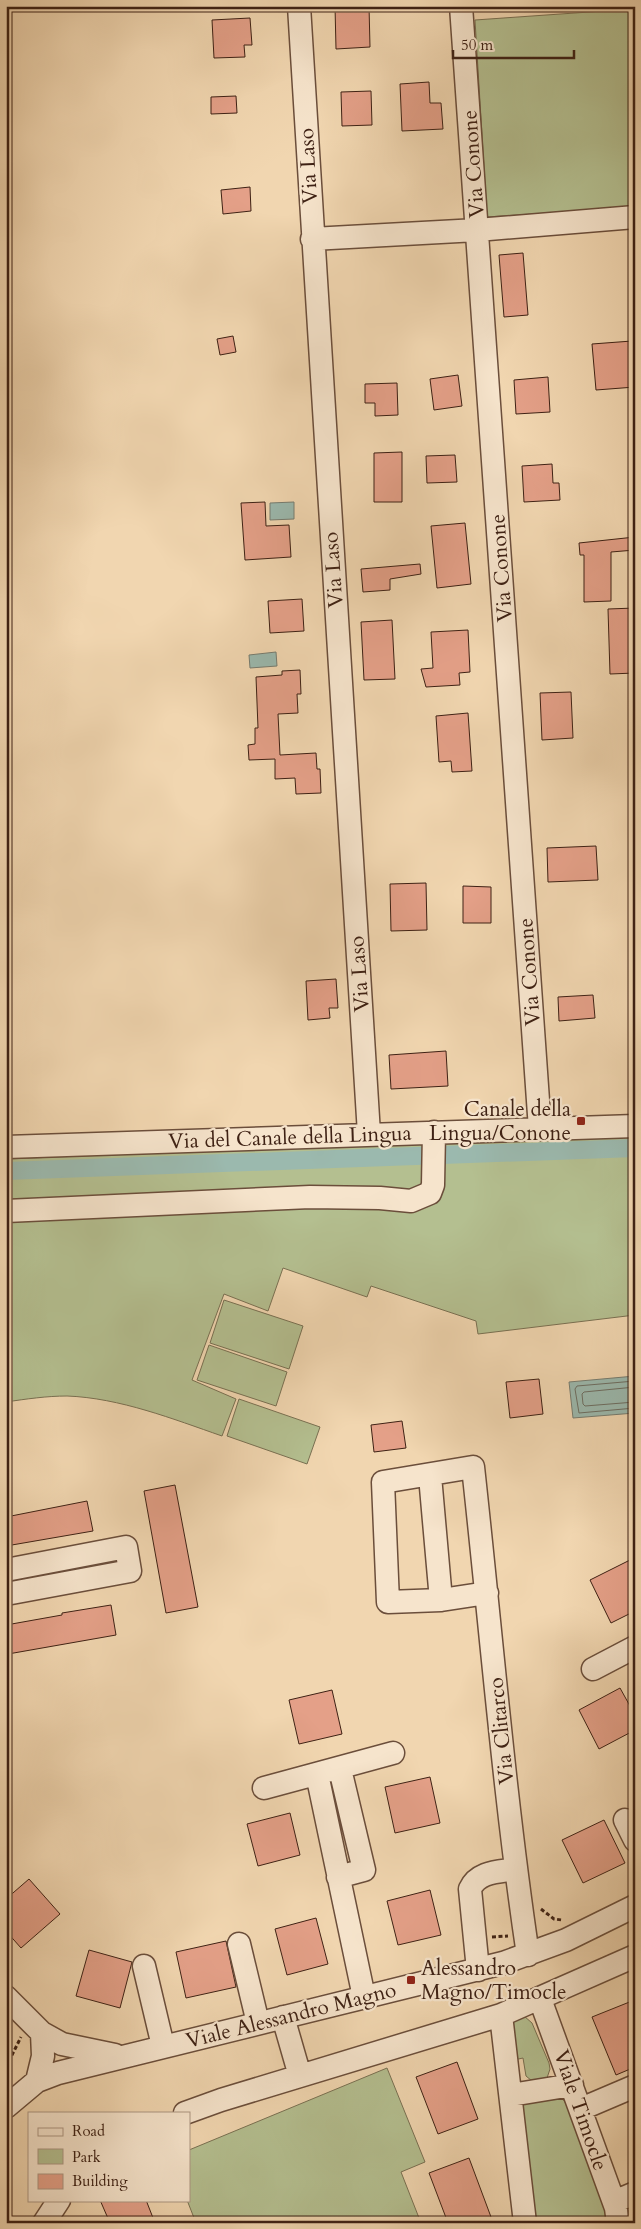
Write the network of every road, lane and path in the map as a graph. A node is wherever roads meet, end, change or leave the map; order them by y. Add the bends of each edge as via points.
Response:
1 (299, 6) edge
2 (461, 6) edge
3 (635, 217) edge
4 (478, 230) junction
5 (312, 239) junction
6 (635, 1126) edge
7 (540, 1129) junction
8 (369, 1134) junction
9 (434, 1140) junction
10 (6, 1147) edge
11 (6, 1211) edge
12 (430, 1476) junction
13 (6, 1570) edge
14 (487, 1593) junction
15 (6, 1594) edge
16 (442, 1600) junction
17 (634, 1650) edge
18 (593, 1669) dead end
19 (393, 1753) dead end
20 (340, 1769) junction
21 (317, 1774) junction
22 (264, 1788) dead end
23 (625, 1820) dead end
24 (635, 1840) edge
25 (516, 1869) junction
26 (338, 1877) junction
27 (536, 1902) dead end
28 (635, 1906) edge
29 (571, 1922) dead end
30 (239, 1944) dead end
31 (528, 1955) junction
32 (635, 1956) edge
33 (144, 1966) dead end
34 (478, 1970) junction
35 (6, 1996) edge
36 (364, 1997) junction
37 (540, 1999) junction
38 (501, 2015) junction
39 (283, 2017) junction
40 (258, 2023) junction
41 (36, 2027) junction
42 (163, 2046) junction
43 (124, 2056) junction
44 (6, 2067) edge
45 (300, 2076) junction
46 (38, 2081) junction
47 (572, 2085) junction
48 (635, 2086) edge
49 (511, 2095) junction
50 (6, 2107) edge
51 (581, 2109) junction
52 (188, 2112) edge
53 (635, 2192) edge
54 (58, 2202) edge
55 (616, 2212) edge
56 (44, 2223) edge
57 (525, 2223) edge

1 - 5 street, Via Laso
2 - 4 street, Via Conone
3 - 4 street
4 - 5 street
4 - 7 street, Via Conone
5 - 8 street, Via Laso
6 - 7 street, Via del Canale della Lingua
7 - 9 street, Via del Canale della Lingua
8 - 9 street, Via del Canale della Lingua
8 - 10 street, Via del Canale della Lingua
9 - 11 street via 435,1175 430,1193 411,1201 310,1197
12 - 14 street, Via Clitarco via 473,1467
12 - 16 street
12 - 16 street, Via Clitarco via 383,1482 388,1602
13 - 15 street via 126,1548 130,1571
14 - 16 street, Via Clitarco
14 - 25 street, Via Clitarco
17 - 18 street
19 - 20 street
20 - 21 street
20 - 26 street via 364,1870
21 - 22 street
21 - 26 street
23 - 24 street
25 - 31 street, Via Clitarco
25 - 34 street via 483,1876 470,1889
26 - 36 street
27 - 29 path via 554,1919
28 - 31 street, Viale Alessandro Magno via 580,1934
30 - 40 street
31 - 34 street, Viale Alessandro Magno
32 - 37 street
33 - 42 street
34 - 36 street, Viale Alessandro Magno
35 - 41 street
36 - 39 street, Viale Alessandro Magno
37 - 38 street
37 - 47 street, Viale Timocle
38 - 45 street
38 - 49 street
39 - 40 street, Viale Alessandro Magno
39 - 45 street
40 - 42 street, Viale Alessandro Magno
41 - 43 street via 62,2044
41 - 44 path
41 - 46 street via 43,2056
42 - 43 street, Viale Alessandro Magno
43 - 46 street, Viale Alessandro Magno via 58,2072
45 - 52 street
46 - 50 street, Viale Alessandro Magno
47 - 49 street
47 - 51 street, Viale Timocle
48 - 51 street
49 - 57 street
51 - 55 street, Viale Timocle
53 - 55 street
54 - 56 street

